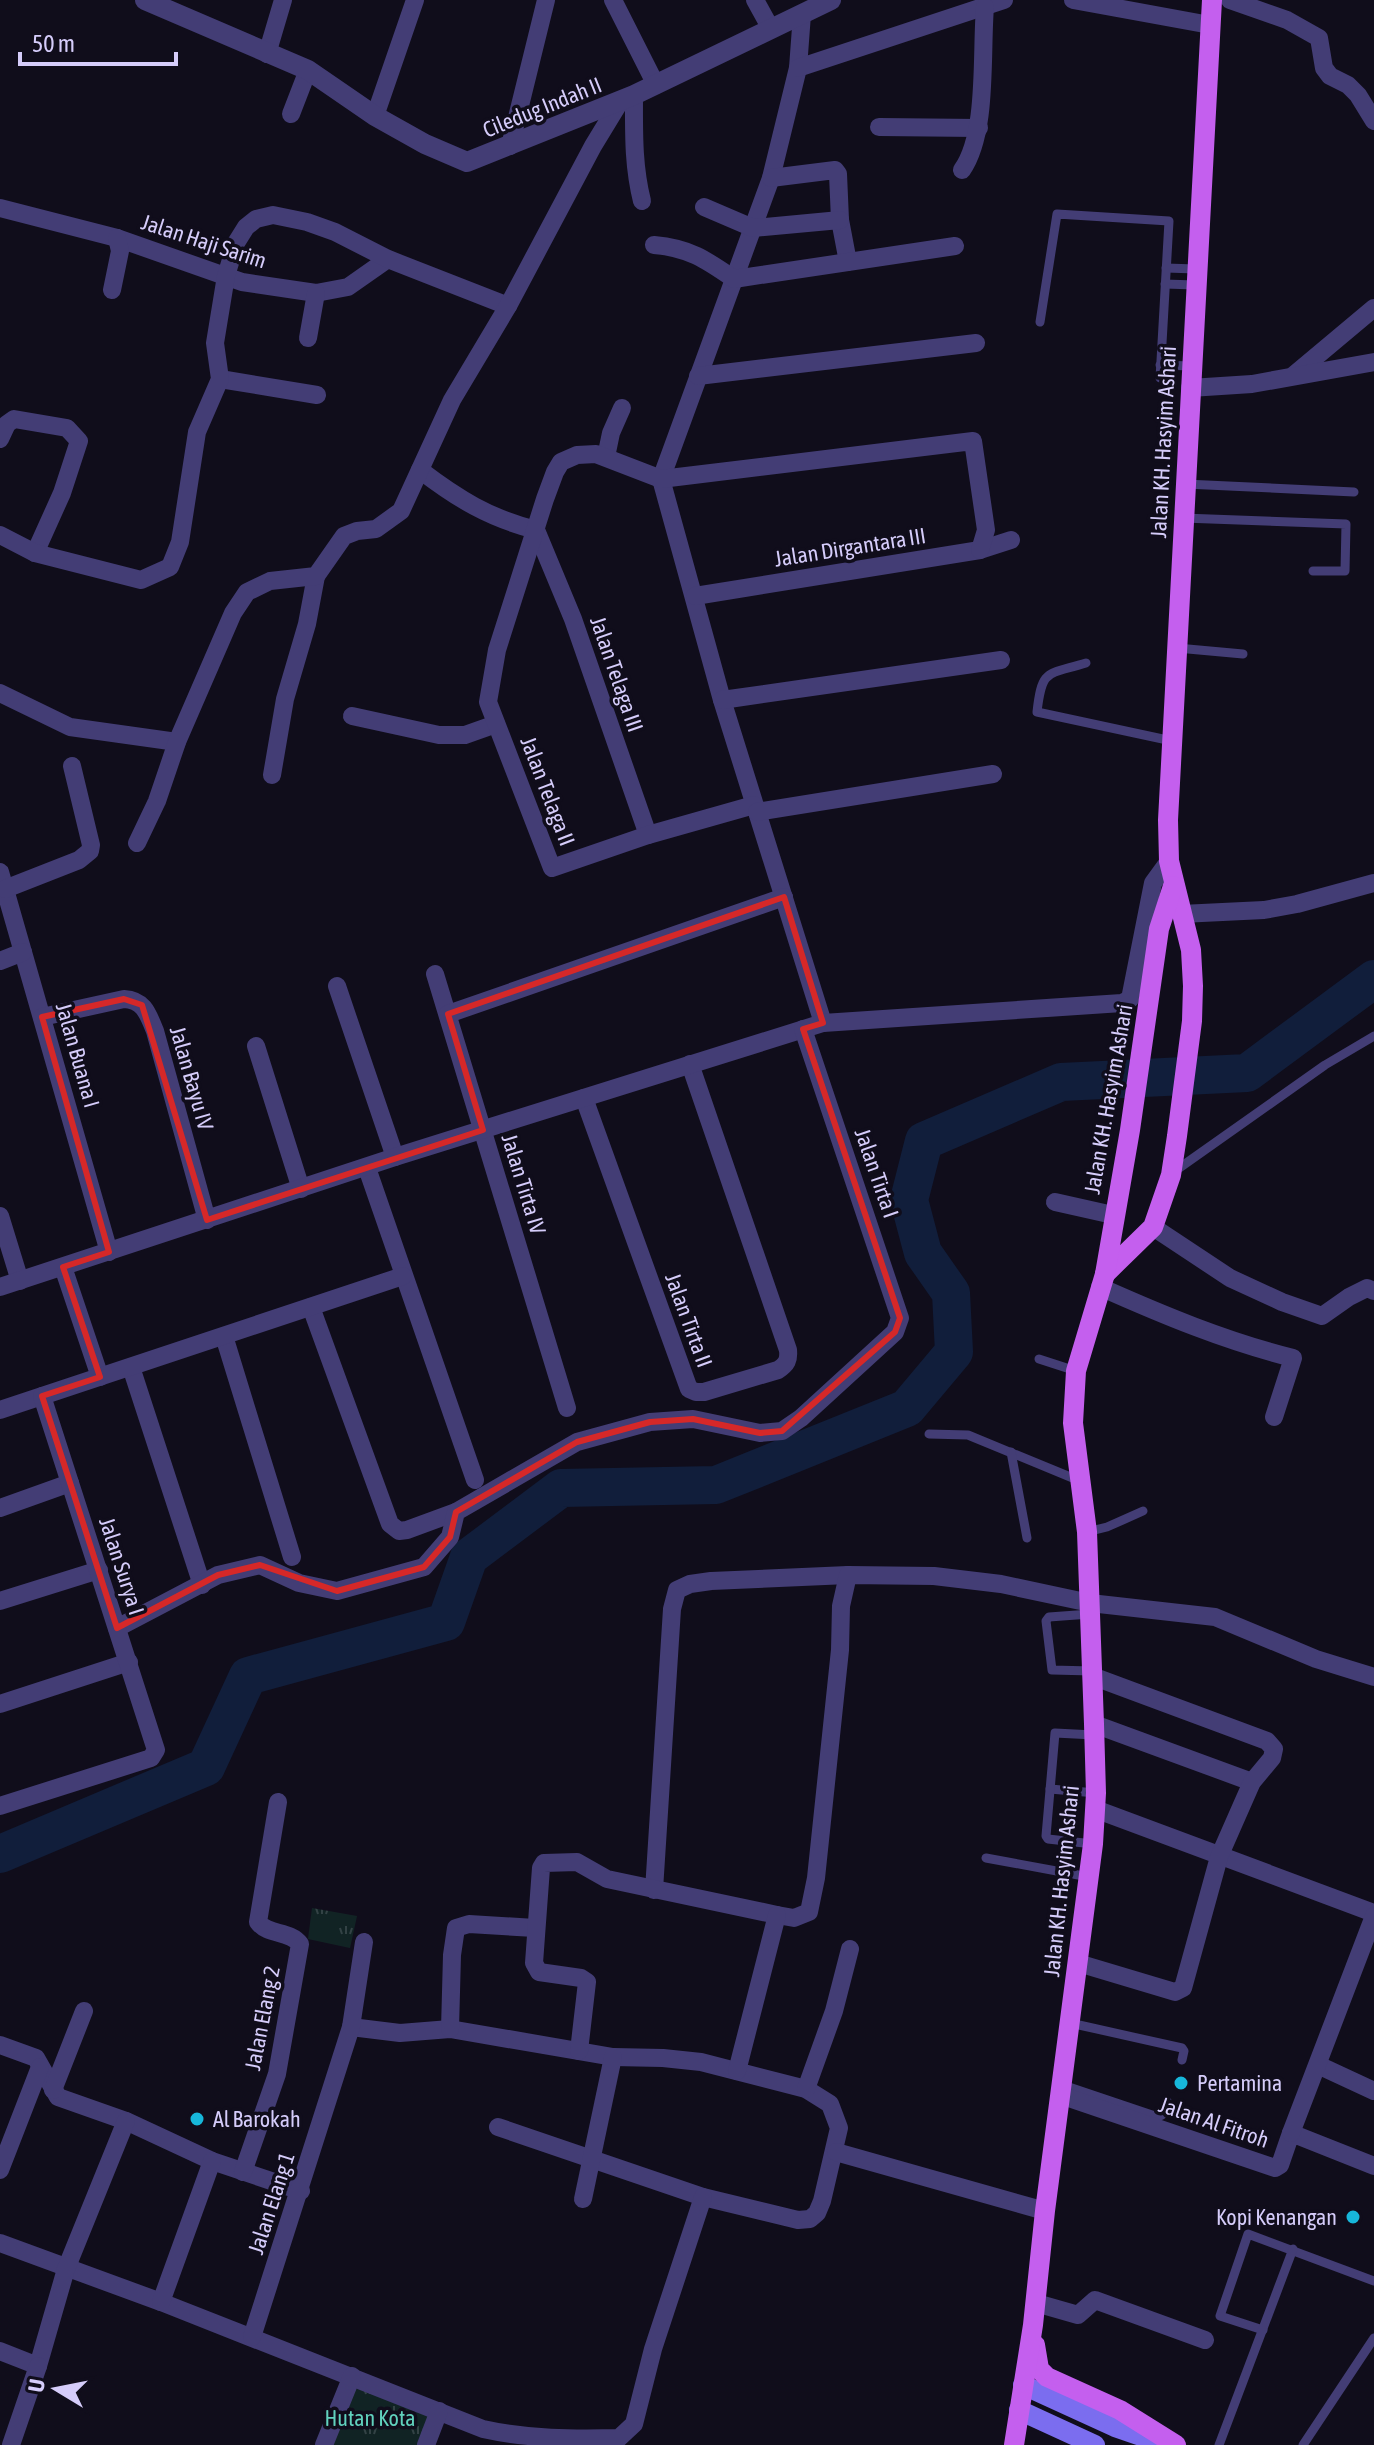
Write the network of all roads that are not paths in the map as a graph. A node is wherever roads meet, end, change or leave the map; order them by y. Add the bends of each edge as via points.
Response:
1 (147, 0) edge
2 (283, 0) edge
3 (415, 0) edge
4 (546, 0) edge
5 (613, 0) edge
6 (755, 0) edge
7 (831, 0) edge
8 (1004, 0) edge
9 (1073, 0) edge
10 (1212, 0) edge
11 (1230, 0) edge
12 (985, 7) junction
13 (802, 14) junction
14 (1210, 25) junction
15 (771, 29) junction
16 (267, 54) junction
17 (798, 68) junction
18 (308, 70) junction
19 (656, 85) junction
20 (628, 98) junction
21 (291, 114) dead end
22 (375, 116) junction
23 (1374, 121) edge
24 (879, 127) dead end
25 (979, 128) junction
26 (510, 146) junction
27 (962, 170) dead end
28 (771, 178) junction
29 (642, 201) dead end
30 (704, 207) dead end
31 (0, 208) edge
32 (840, 220) junction
33 (753, 228) junction
34 (117, 238) junction
35 (654, 245) dead end
36 (955, 246) dead end
37 (388, 259) junction
38 (848, 262) junction
39 (1166, 268) junction
40 (226, 276) junction
41 (1196, 277) junction
42 (734, 279) junction
43 (1165, 284) junction
44 (112, 290) dead end
45 (316, 293) junction
46 (508, 306) junction
47 (1374, 308) edge
48 (1040, 322) dead end
49 (308, 338) dead end
50 (976, 343) dead end
51 (1374, 362) edge
52 (1160, 365) junction
53 (1191, 366) junction
54 (1294, 375) junction
55 (698, 376) junction
56 (1160, 378) dead end
57 (220, 379) junction
58 (1190, 388) junction
59 (317, 395) dead end
60 (622, 408) dead end
61 (0, 439) edge
62 (606, 457) junction
63 (420, 470) junction
64 (661, 479) junction
65 (1185, 484) junction
66 (1354, 492) dead end
67 (1183, 518) junction
68 (536, 530) junction
69 (0, 535) edge
70 (1011, 540) dead end
71 (980, 550) junction
72 (35, 553) junction
73 (1313, 571) dead end
74 (316, 576) junction
75 (695, 596) junction
76 (1177, 648) junction
77 (1243, 654) dead end
78 (1001, 660) dead end
79 (1086, 663) dead end
80 (0, 693) edge
81 (722, 700) junction
82 (352, 716) dead end
83 (496, 724) junction
84 (1172, 741) junction
85 (177, 742) junction
86 (72, 766) dead end
87 (993, 774) dead end
88 (272, 775) dead end
89 (755, 808) junction
90 (648, 835) junction
91 (137, 843) dead end
92 (1169, 861) junction
93 (2, 880) edge
94 (1374, 883) edge
95 (1173, 886) junction
96 (784, 897) junction
97 (1181, 914) junction
98 (23, 952) junction
99 (0, 961) edge
100 (435, 974) dead end
101 (337, 986) dead end
102 (448, 1014) junction
103 (42, 1017) junction
104 (823, 1023) junction
105 (803, 1029) junction
106 (1374, 1036) edge
107 (256, 1046) dead end
108 (690, 1064) junction
109 (584, 1098) junction
110 (483, 1130) junction
111 (395, 1157) junction
112 (367, 1168) junction
113 (1171, 1175) junction
114 (301, 1189) junction
115 (1055, 1202) dead end
116 (1113, 1215) junction
117 (0, 1216) edge
118 (207, 1220) junction
119 (1153, 1227) junction
120 (109, 1252) junction
121 (63, 1267) junction
122 (403, 1276) junction
123 (20, 1281) junction
124 (1102, 1281) junction
125 (0, 1287) edge
126 (1374, 1291) edge
127 (311, 1307) junction
128 (224, 1336) junction
129 (1039, 1359) dead end
130 (131, 1367) junction
131 (1076, 1371) junction
132 (100, 1377) junction
133 (42, 1396) junction
134 (567, 1408) dead end
135 (0, 1410) edge
136 (1274, 1417) dead end
137 (929, 1434) dead end
138 (1011, 1452) junction
139 (475, 1480) dead end
140 (1080, 1481) junction
141 (70, 1483) junction
142 (0, 1508) edge
143 (1143, 1511) dead end
144 (456, 1512) junction
145 (1087, 1532) junction
146 (1027, 1538) dead end
147 (292, 1557) dead end
148 (99, 1570) junction
149 (848, 1575) junction
150 (202, 1585) junction
151 (0, 1601) edge
152 (1090, 1608) junction
153 (117, 1628) junction
154 (129, 1662) junction
155 (1092, 1674) junction
156 (1374, 1677) edge
157 (0, 1704) edge
158 (1094, 1729) junction
159 (1252, 1782) junction
160 (1050, 1789) junction
161 (1095, 1801) junction
162 (278, 1802) dead end
163 (0, 1806) edge
164 (1093, 1844) junction
165 (1219, 1857) junction
166 (986, 1858) dead end
167 (1089, 1877) junction
168 (654, 1890) junction
169 (1374, 1914) edge
170 (777, 1915) junction
171 (535, 1928) junction
172 (364, 1942) dead end
173 (850, 1949) dead end
174 (1078, 1963) junction
175 (84, 2011) dead end
176 (1070, 2023) junction
177 (351, 2027) junction
178 (450, 2029) junction
179 (0, 2045) edge
180 (579, 2051) junction
181 (613, 2057) junction
182 (1182, 2060) dead end
183 (1318, 2065) junction
184 (40, 2067) junction
185 (737, 2071) junction
186 (806, 2089) junction
187 (53, 2090) junction
188 (1061, 2090) junction
189 (1374, 2091) edge
190 (1167, 2101) dead end
191 (126, 2121) junction
192 (498, 2127) dead end
193 (1291, 2133) junction
194 (836, 2152) junction
195 (592, 2159) junction
196 (212, 2161) junction
197 (1374, 2166) edge
198 (0, 2170) edge
199 (243, 2172) junction
200 (301, 2191) junction
201 (703, 2197) junction
202 (583, 2199) dead end
203 (1045, 2211) junction
204 (0, 2243) edge
205 (1293, 2249) junction
206 (66, 2269) junction
207 (1374, 2281) edge
208 (161, 2302) junction
209 (1036, 2303) junction
210 (1033, 2325) junction
211 (1263, 2330) junction
212 (252, 2337) junction
213 (1374, 2338) edge
214 (1205, 2340) dead end
215 (0, 2351) edge
216 (38, 2366) junction
217 (352, 2376) junction
218 (1023, 2385) junction
219 (1019, 2410) junction
220 (439, 2411) junction
221 (633, 2434) edge
222 (559, 2442) edge
223 (11, 2445) edge
224 (324, 2445) edge
225 (426, 2445) edge
226 (1014, 2445) edge
227 (1095, 2445) edge
228 (1168, 2445) edge
229 (1176, 2445) edge
230 (1219, 2445) edge
231 (1303, 2445) edge

1 - 16 street, Ciledug Indah II
2 - 16 street
3 - 22 street
4 - 26 street
5 - 19 street
6 - 15 street
7 - 13 street, Ciledug Indah II
8 - 12 street
9 - 14 street
10 - 14 main road, Jalan KH. Hasyim Ashari
11 - 23 street via 1319,38 1324,68 1358,95
12 - 17 street
12 - 25 street
13 - 15 street, Ciledug Indah II
13 - 17 street
14 - 41 main road, Jalan KH. Hasyim Ashari
15 - 19 street, Ciledug Indah II
16 - 18 street, Ciledug Indah II
17 - 28 street
18 - 21 street
18 - 22 street, Ciledug Indah II
19 - 20 street, Ciledug Indah II
20 - 26 street, Ciledug Indah II
20 - 29 street
20 - 46 street via 593,146
22 - 26 street, Ciledug Indah II via 467,162
24 - 25 street
25 - 27 street
28 - 32 street via 835,170
28 - 33 street
30 - 33 street
31 - 34 street, Jalan Haji Sarim
32 - 33 street
32 - 38 street
33 - 42 street
34 - 40 street, Jalan Haji Sarim
34 - 44 street via 120,251
35 - 42 street via 680,247
36 - 38 street
37 - 40 street via 335,232 273,215 246,227
37 - 45 street, Jalan Haji Sarim via 348,287
37 - 46 street
38 - 42 street
39 - 41 lane
39 - 43 lane
39 - 48 lane via 1169,221 1057,214
40 - 45 street, Jalan Haji Sarim
40 - 57 street via 215,343
41 - 43 lane
41 - 53 main road, Jalan KH. Hasyim Ashari
42 - 55 street
43 - 52 lane
45 - 49 street
46 - 63 street via 452,400
47 - 54 street
50 - 55 street
51 - 54 street
52 - 53 lane
52 - 56 lane
53 - 58 main road, Jalan KH. Hasyim Ashari
54 - 58 street
55 - 64 street
57 - 59 street
57 - 72 street via 197,432 180,542 170,567 141,580
58 - 65 main road, Jalan KH. Hasyim Ashari
60 - 62 street
61 - 72 street via 14,419 67,428 79,441
62 - 64 street
62 - 68 street, Jalan Telaga II via 577,455 561,462
63 - 68 street via 490,516
63 - 74 street via 401,511 376,529 344,536
64 - 71 street via 973,441 986,530
64 - 75 street
65 - 66 lane
65 - 67 main road, Jalan KH. Hasyim Ashari
67 - 73 lane via 1346,524 1345,571
67 - 76 main road, Jalan KH. Hasyim Ashari
68 - 83 street, Jalan Telaga II via 497,650 488,702
68 - 90 street, Jalan Telaga III via 568,605
69 - 72 street
70 - 71 street, Jalan Dirgantara III
71 - 75 street, Jalan Dirgantara III
74 - 85 street via 270,581 247,592
74 - 88 street
75 - 81 street
76 - 77 lane
76 - 84 main road, Jalan KH. Hasyim Ashari
78 - 81 street
79 - 84 lane via 1050,674 1041,684 1037,712
80 - 85 street via 70,727
81 - 89 street
82 - 83 street via 439,735 465,735
83 - 90 street, Jalan Telaga II via 552,868
84 - 92 main road, Jalan KH. Hasyim Ashari
85 - 91 street
86 - 93 street via 90,851 79,860
87 - 89 street, Jalan Telaga II
89 - 90 street, Jalan Telaga II
89 - 96 street
92 - 95 main road, Jalan KH. Hasyim Ashari
92 - 104 street via 1153,883 1130,999 1122,1003
93 - 98 street, Jalan Buana I
94 - 97 street via 1264,910
95 - 97 main road, Jalan KH. Hasyim Ashari
95 - 116 main road, Jalan KH. Hasyim Ashari via 1159,929
96 - 102 street
96 - 104 street
97 - 113 main road, Jalan KH. Hasyim Ashari via 1191,950 1192,1021
98 - 99 street
98 - 103 street, Jalan Buana I
100 - 102 street, Jalan Tirta IV
101 - 111 street
102 - 110 street, Jalan Tirta IV
103 - 118 street, Jalan Bayu IV via 124,999 146,1010
103 - 120 street, Jalan Buana I
104 - 105 street
105 - 108 street
105 - 144 street, Jalan Tirta I via 900,1318 895,1332 782,1431 760,1433 693,1419 650,1422 577,1442
106 - 113 lane
107 - 114 street
108 - 109 street
108 - 109 street, Jalan Tirta II via 788,1350 789,1358 778,1370 704,1392 689,1389
109 - 110 street
110 - 111 street
110 - 134 street, Jalan Tirta IV
111 - 112 street
112 - 114 street
112 - 122 street
113 - 119 main road, Jalan KH. Hasyim Ashari
114 - 118 street
115 - 116 street
116 - 124 main road, Jalan KH. Hasyim Ashari
117 - 123 street
118 - 120 street
119 - 124 main road, Jalan KH. Hasyim Ashari
119 - 126 street via 1230,1278 1322,1316 1367,1288
120 - 121 street
121 - 123 street
121 - 132 street
122 - 127 street
122 - 139 street
123 - 125 street
124 - 131 main road, Jalan KH. Hasyim Ashari
124 - 136 street via 1168,1318 1293,1358
127 - 128 street
127 - 144 street via 390,1524 407,1530
128 - 130 street
128 - 147 street
129 - 131 lane
130 - 132 street
130 - 150 street
131 - 140 main road, Jalan KH. Hasyim Ashari via 1073,1423
132 - 133 street
133 - 135 street
133 - 141 street, Jalan Surya I
137 - 138 lane via 968,1435
138 - 140 lane
138 - 146 lane
140 - 145 main road, Jalan KH. Hasyim Ashari
141 - 142 street
141 - 148 street, Jalan Surya I
143 - 145 lane
144 - 150 street via 450,1537 424,1567 337,1591 299,1583 260,1565 218,1575
145 - 152 main road, Jalan KH. Hasyim Ashari
148 - 151 street
148 - 153 street, Jalan Surya I
149 - 152 street via 934,1576 1001,1584
149 - 168 street via 711,1581 677,1590
149 - 170 street via 811,1907 801,1917
150 - 153 street
152 - 155 main road, Jalan KH. Hasyim Ashari
152 - 155 lane via 1046,1621 1052,1670
152 - 156 street via 1215,1617
153 - 154 street, Jalan Surya I
154 - 157 street
154 - 163 street, Jalan Surya I via 156,1750 151,1758
155 - 158 main road, Jalan KH. Hasyim Ashari
155 - 159 street via 1267,1741 1274,1749 1272,1758
158 - 159 street
158 - 160 lane via 1055,1733
158 - 161 main road, Jalan KH. Hasyim Ashari
159 - 165 street
160 - 161 lane
160 - 164 lane via 1047,1838
161 - 164 main road, Jalan KH. Hasyim Ashari
161 - 165 street
162 - 199 street, Jalan Elang 2 via 258,1922 300,1944 277,2074
164 - 167 main road, Jalan KH. Hasyim Ashari
165 - 169 street
165 - 174 street via 1179,1992
166 - 167 lane
167 - 174 main road, Jalan KH. Hasyim Ashari
168 - 170 street
168 - 171 street via 598,1875 577,1862 549,1861 541,1868
169 - 183 street
170 - 185 street
171 - 178 street via 456,1928
171 - 180 street via 534,1968 587,1982
172 - 177 street, Jalan Elang 1
173 - 186 street
174 - 176 main road, Jalan KH. Hasyim Ashari
175 - 187 street
176 - 182 lane via 1182,2048
176 - 188 main road, Jalan KH. Hasyim Ashari
177 - 178 street via 400,2033
177 - 200 street, Jalan Elang 1
178 - 180 street
179 - 184 street via 27,2053
180 - 181 street
181 - 185 street via 701,2062
181 - 195 street
183 - 189 street
183 - 193 street
184 - 187 street
184 - 198 street
185 - 186 street
186 - 194 street via 835,2111
187 - 191 street via 58,2097
188 - 190 lane via 1158,2117
188 - 193 street, Jalan Al Fitroh via 1275,2168
188 - 203 main road, Jalan KH. Hasyim Ashari
191 - 196 street
191 - 206 street
192 - 195 street
193 - 197 street, Jalan Al Fitroh
194 - 201 street via 822,2201 810,2219
194 - 203 street
195 - 201 street
195 - 202 street
196 - 199 street
196 - 208 street
199 - 200 street
200 - 212 street, Jalan Elang 1
201 - 221 street via 653,2349
203 - 209 main road, Jalan KH. Hasyim Ashari
204 - 206 street
205 - 207 lane
205 - 211 lane
205 - 211 lane via 1248,2234 1220,2316
206 - 208 street
206 - 216 street
208 - 212 street
209 - 210 main road, Jalan KH. Hasyim Ashari
209 - 214 street via 1078,2315 1095,2300
210 - 218 main road, Jalan KH. Hasyim Ashari
210 - 229 main road via 1039,2369 1047,2377 1120,2410
211 - 230 lane
212 - 217 street
213 - 231 lane
215 - 216 street
216 - 223 street
217 - 220 street
217 - 224 street
218 - 219 main road, Jalan KH. Hasyim Ashari
218 - 228 main road
219 - 226 main road, Jalan KH. Hasyim Ashari
219 - 227 main road
220 - 222 street via 483,2429
220 - 225 street
221 - 222 street

